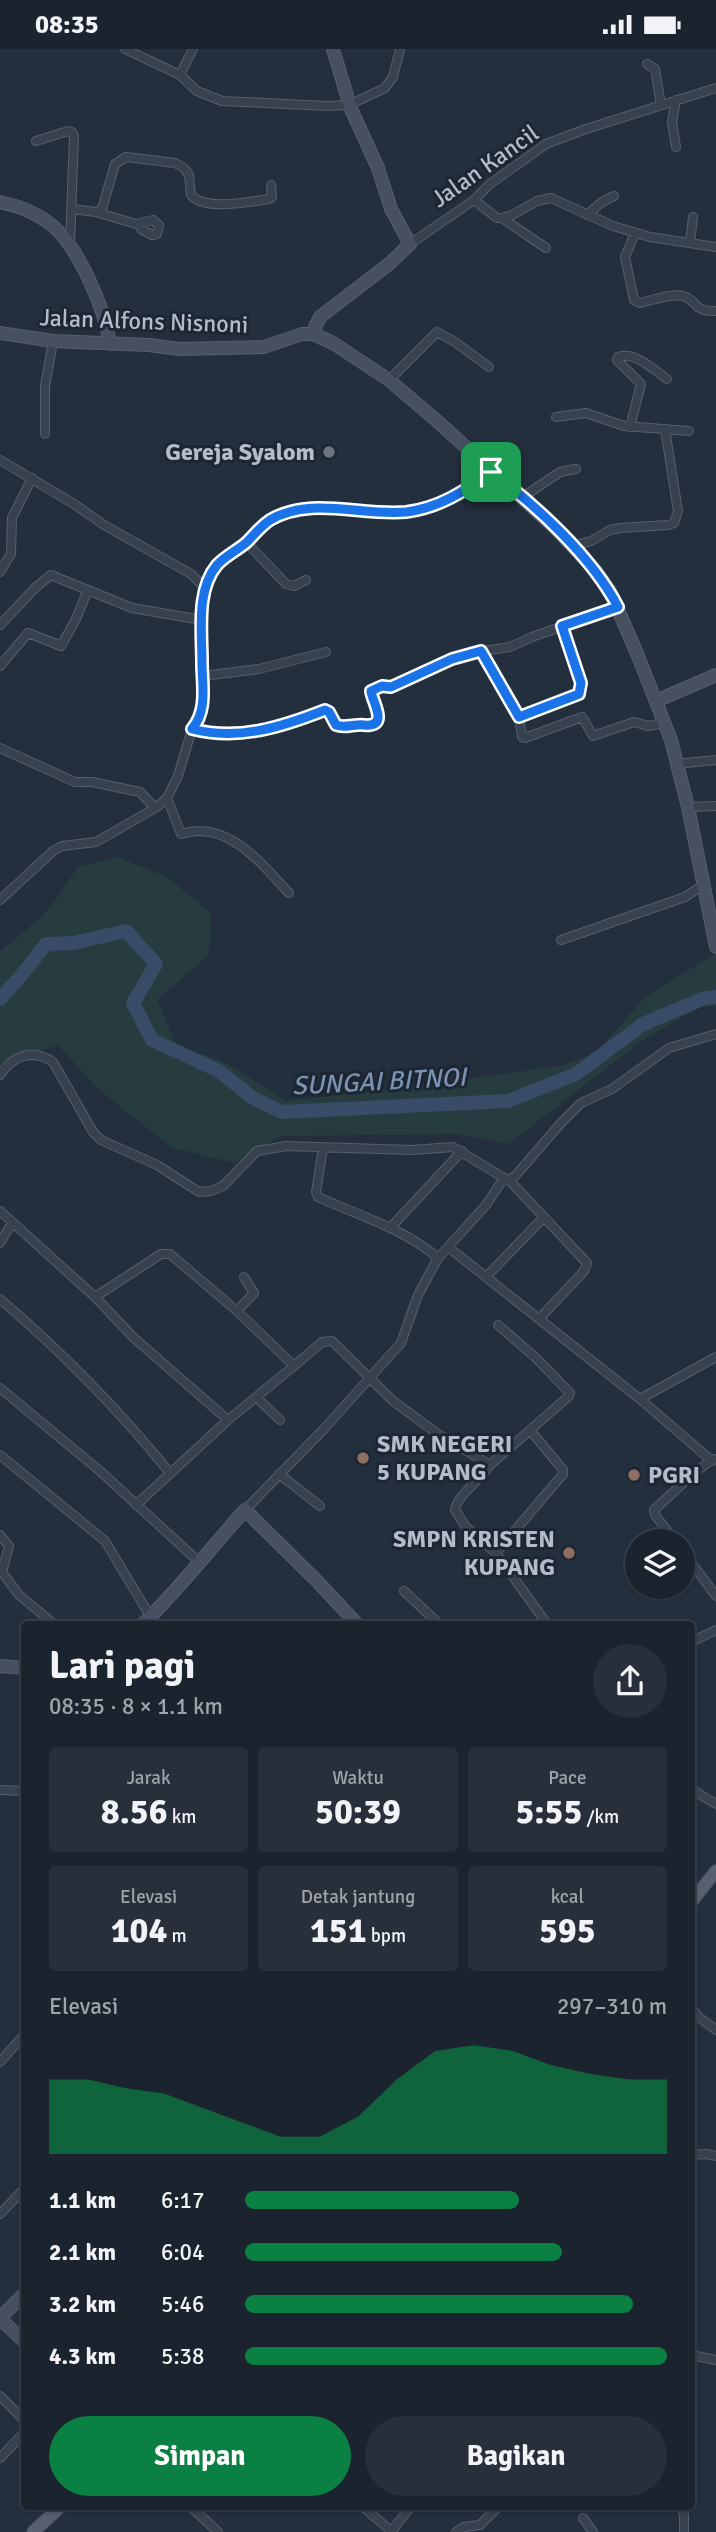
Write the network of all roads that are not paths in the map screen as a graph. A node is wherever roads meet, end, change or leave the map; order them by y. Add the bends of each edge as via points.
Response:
1 (125, 49) edge
2 (193, 49) edge
3 (333, 49) edge
4 (400, 49) edge
5 (647, 64) dead end
6 (180, 75) junction
7 (716, 88) edge
8 (676, 100) junction
9 (349, 105) junction
10 (661, 105) junction
11 (36, 141) dead end
12 (676, 147) dead end
13 (271, 185) dead end
14 (614, 196) dead end
15 (474, 200) junction
16 (0, 202) edge
17 (72, 209) junction
18 (96, 212) junction
19 (587, 215) junction
20 (693, 217) dead end
21 (502, 218) junction
22 (139, 224) dead end
23 (635, 233) junction
24 (690, 242) junction
25 (410, 244) junction
26 (70, 246) junction
27 (716, 247) edge
28 (545, 248) dead end
29 (716, 311) edge
30 (0, 333) edge
31 (316, 335) junction
32 (53, 341) junction
33 (110, 344) junction
34 (489, 367) dead end
35 (667, 379) dead end
36 (388, 380) junction
37 (556, 417) dead end
38 (630, 427) junction
39 (666, 429) junction
40 (689, 431) dead end
41 (46, 433) dead end
42 (0, 460) edge
43 (576, 469) dead end
44 (491, 472) junction
45 (32, 478) junction
46 (523, 497) junction
47 (246, 542) junction
48 (572, 546) junction
49 (0, 572) edge
50 (306, 580) dead end
51 (204, 587) junction
52 (87, 591) junction
53 (618, 607) junction
54 (202, 620) junction
55 (0, 625) edge
56 (562, 626) junction
57 (481, 651) junction
58 (326, 652) dead end
59 (0, 666) edge
60 (716, 675) edge
61 (203, 676) junction
62 (656, 701) junction
63 (519, 717) junction
64 (664, 723) junction
65 (192, 729) junction
66 (0, 748) edge
67 (716, 760) edge
68 (676, 764) junction
69 (167, 799) junction
70 (716, 806) edge
71 (688, 807) junction
72 (155, 808) junction
73 (702, 885) junction
74 (289, 893) dead end
75 (0, 900) edge
76 (561, 940) dead end
77 (716, 947) edge
78 (716, 1034) edge
79 (0, 1076) edge
80 (323, 1148) junction
81 (462, 1151) junction
82 (507, 1179) junction
83 (0, 1211) edge
84 (544, 1217) junction
85 (12, 1223) junction
86 (391, 1227) junction
87 (0, 1243) edge
88 (448, 1247) junction
89 (438, 1258) junction
90 (487, 1276) junction
91 (244, 1277) dead end
92 (95, 1297) junction
93 (0, 1299) edge
94 (237, 1311) junction
95 (540, 1318) junction
96 (498, 1325) dead end
97 (716, 1357) edge
98 (293, 1366) junction
99 (368, 1378) junction
100 (0, 1388) edge
101 (257, 1397) junction
102 (640, 1399) junction
103 (228, 1420) junction
104 (280, 1420) dead end
105 (530, 1430) junction
106 (0, 1455) edge
107 (714, 1459) edge
108 (490, 1465) junction
109 (170, 1473) junction
110 (279, 1475) junction
111 (136, 1506) junction
112 (320, 1506) dead end
113 (245, 1510) junction
114 (666, 1529) edge
115 (0, 1535) edge
116 (496, 1553) junction
117 (198, 1562) junction
118 (695, 1568) edge
119 (404, 1591) dead end
120 (716, 1596) edge
121 (147, 1620) edge
122 (50, 1621) edge
123 (354, 1621) edge
124 (436, 1621) edge
125 (545, 1621) edge
126 (716, 1630) edge
127 (695, 1640) edge
128 (0, 1666) edge
129 (21, 1668) edge
130 (0, 1790) edge
131 (21, 1791) edge
132 (695, 1791) edge
133 (716, 1804) edge
134 (716, 1862) edge
135 (716, 1871) edge
136 (695, 1886) edge
137 (695, 1897) edge
138 (695, 2012) edge
139 (716, 2030) edge
140 (21, 2038) edge
141 (0, 2062) edge
142 (695, 2155) edge
143 (716, 2156) edge
144 (21, 2192) edge
145 (0, 2214) edge
146 (21, 2297) edge
147 (0, 2318) edge
148 (0, 2329) edge
149 (21, 2338) edge
150 (21, 2348) edge
151 (695, 2356) edge
152 (716, 2360) edge
153 (0, 2396) edge
154 (21, 2417) edge
155 (21, 2436) edge
156 (0, 2458) edge
157 (57, 2510) edge
158 (194, 2510) edge
159 (366, 2510) edge
160 (408, 2510) edge
161 (495, 2510) edge
162 (682, 2510) edge
163 (583, 2518) dead end
164 (33, 2532) edge
165 (218, 2532) edge
166 (391, 2532) edge
167 (456, 2532) edge
168 (593, 2532) edge
169 (684, 2532) edge

1 - 6 street
2 - 6 street
3 - 9 main road
4 - 9 street via 389,83
5 - 10 street via 655,69
6 - 9 street via 191,87 222,101
7 - 8 street, Jalan Kancil
8 - 10 street, Jalan Kancil
8 - 12 street via 672,122
9 - 25 main road
10 - 15 street, Jalan Kancil via 546,144
11 - 17 street via 72,132
13 - 18 street via 269,199 202,202 191,195 184,168 123,158 115,164 103,208
14 - 19 street
15 - 21 street
15 - 25 street, Jalan Kancil
16 - 26 main road via 38,215
17 - 18 street
17 - 26 street
18 - 22 street
19 - 21 street via 551,198
19 - 23 street
20 - 24 street
21 - 28 street
23 - 24 street
23 - 29 street via 625,257 634,300 685,296 699,310
24 - 27 street
25 - 31 main road, Jalan Kancil via 320,317
26 - 33 main road via 101,307
30 - 32 main road, Jalan Alfons Nisnoni
31 - 33 main road, Jalan Alfons Nisnoni via 302,334 264,347 179,349
31 - 36 main road
32 - 33 main road, Jalan Alfons Nisnoni
32 - 41 street via 45,386
34 - 36 street via 437,332
35 - 38 street via 634,357 618,357 642,384
36 - 44 main road
37 - 38 street via 586,413
38 - 39 street
39 - 40 street
39 - 48 street via 678,511 674,523 610,530
42 - 45 street
43 - 46 street via 561,472
44 - 46 main road
44 - 47 street via 446,502 417,510 376,513 318,507 290,512 268,521
45 - 49 street via 12,519 11,554
45 - 51 street via 191,574
46 - 48 main road
47 - 50 street via 286,583 293,586
47 - 51 street via 218,564
48 - 53 main road via 596,571
51 - 54 street
52 - 54 street via 132,608
52 - 55 street via 51,575
52 - 59 street via 61,646 28,633
53 - 56 street
53 - 62 main road
54 - 61 street
56 - 57 street via 510,647
56 - 63 street via 581,683 579,694
57 - 63 street
57 - 65 street via 391,687 375,688 371,695 378,716 372,725 336,725 325,710 242,733 216,735
58 - 61 street via 251,671
60 - 62 main road
61 - 65 street via 203,703
62 - 64 main road
63 - 64 street via 525,739 582,717 593,736 634,722 648,726
64 - 68 main road
65 - 69 street
66 - 72 street via 75,782 140,792
67 - 68 street
68 - 71 main road
69 - 72 street
69 - 74 street via 181,834 227,835
70 - 71 street
71 - 73 main road
72 - 75 street via 96,842 58,848
73 - 76 street via 685,897
73 - 77 main road
78 - 82 street via 669,1048 612,1089 581,1103
79 - 80 street via 14,1059 35,1054 45,1057 53,1062 101,1140 157,1165 199,1192 223,1185 261,1150
80 - 81 street via 453,1147
80 - 86 street via 318,1197
81 - 82 street
81 - 86 street
82 - 84 street
82 - 88 street
83 - 85 street
84 - 90 street
84 - 95 street via 587,1263
85 - 87 street
85 - 92 street
86 - 89 street
88 - 89 street
88 - 90 street
89 - 99 street via 413,1306 404,1340
90 - 95 street
91 - 94 street via 254,1293
92 - 94 street via 165,1253
92 - 103 street via 134,1338
93 - 109 street via 65,1358
94 - 98 street
95 - 102 street
96 - 105 street via 570,1393
97 - 102 street
98 - 99 street via 322,1342 332,1341
98 - 101 street
99 - 108 street via 416,1419
99 - 110 street
100 - 111 street
101 - 103 street
101 - 104 street
102 - 107 street
103 - 109 street
105 - 108 street
105 - 116 street via 563,1474
106 - 121 street via 105,1541
107 - 114 street via 654,1510
108 - 116 street via 455,1508 466,1527
109 - 111 street
110 - 112 street
110 - 113 street
111 - 117 street
113 - 117 main road
113 - 123 main road
115 - 122 street via 9,1546 2,1571 19,1595
116 - 125 street
117 - 121 main road
118 - 120 street
119 - 124 street
126 - 127 street
128 - 129 main road
130 - 131 street
132 - 133 street
134 - 136 main road
135 - 137 main road
138 - 139 street
140 - 141 street
142 - 143 street
144 - 145 street
146 - 147 main road
147 - 149 main road
148 - 150 main road
151 - 152 street
153 - 154 street
155 - 156 street
157 - 164 main road
158 - 165 street
159 - 166 street
160 - 166 street
161 - 167 street via 480,2525
162 - 169 street
163 - 168 street

